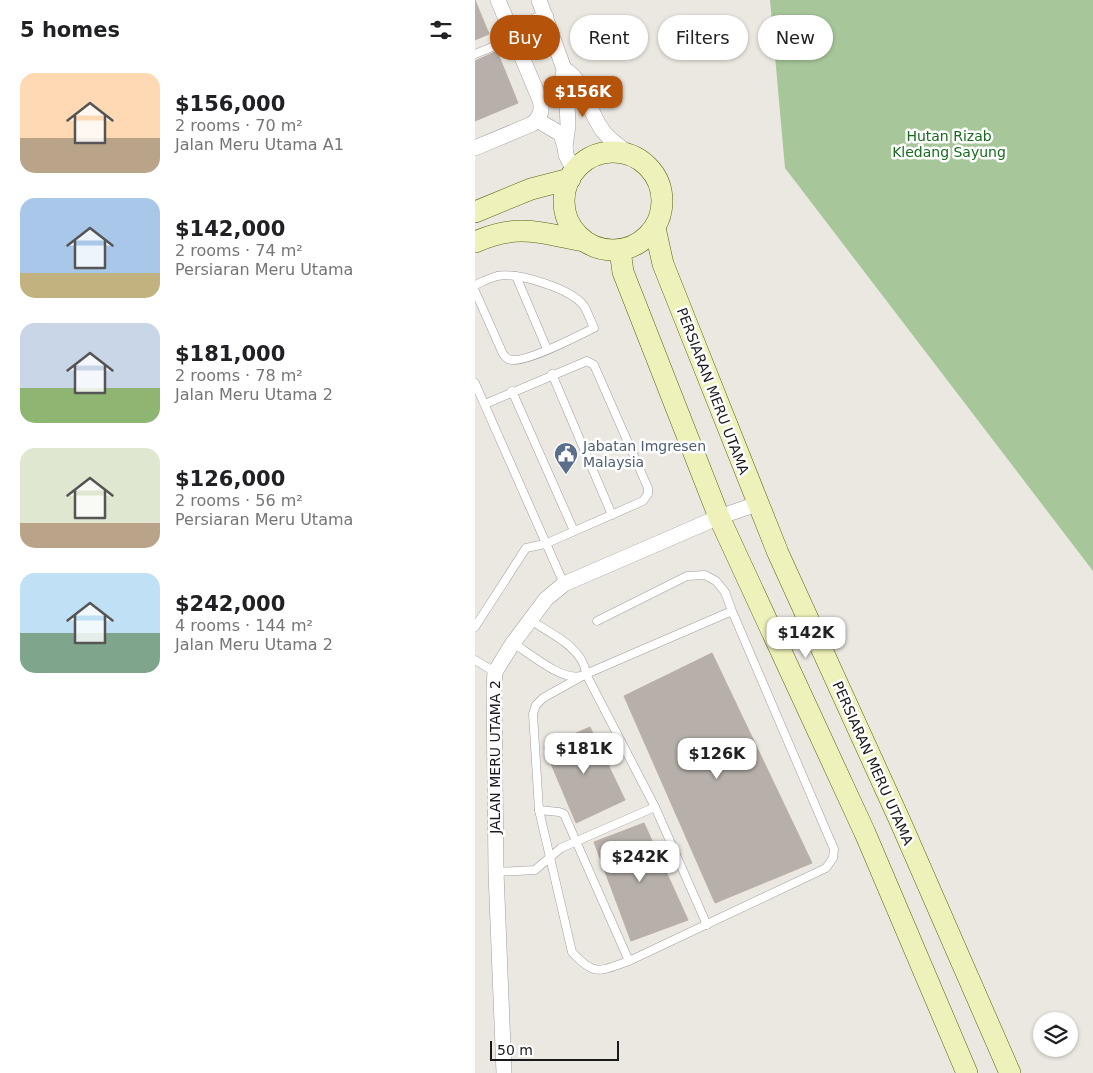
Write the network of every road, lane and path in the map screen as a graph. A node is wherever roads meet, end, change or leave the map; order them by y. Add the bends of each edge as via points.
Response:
1 (497, 0) edge
2 (539, 0) edge
3 (503, 15) edge
4 (544, 15) edge
5 (490, 46) edge
6 (475, 54) edge
7 (560, 58) edge
8 (522, 60) edge
9 (564, 69) junction
10 (537, 120) junction
11 (565, 147) junction
12 (475, 148) edge
13 (633, 156) junction
14 (572, 175) junction
15 (475, 212) edge
16 (655, 228) junction
17 (584, 241) junction
18 (475, 242) edge
19 (619, 250) junction
20 (516, 276) junction
21 (475, 285) edge
22 (475, 291) edge
23 (547, 349) junction
24 (552, 374) junction
25 (475, 383) edge
26 (512, 392) junction
27 (485, 404) junction
28 (757, 504) junction
29 (612, 515) junction
30 (719, 517) junction
31 (574, 531) junction
32 (545, 544) junction
33 (565, 584) junction
34 (732, 611) junction
35 (530, 620) junction
36 (597, 621) dead end
37 (475, 627) edge
38 (513, 643) junction
39 (475, 660) edge
40 (495, 672) junction
41 (587, 674) junction
42 (655, 807) junction
43 (539, 810) junction
44 (575, 841) junction
45 (550, 859) junction
46 (496, 872) junction
47 (707, 925) junction
48 (629, 961) junction
49 (504, 1073) edge
50 (967, 1073) edge
51 (1010, 1073) edge

1 - 3 street
2 - 4 street
5 - 6 lane
7 - 9 street
8 - 10 street via 541,106
9 - 11 street via 562,86 568,125
9 - 13 street via 572,73 579,84 604,133
10 - 11 street via 561,134
10 - 12 street
11 - 14 street
13 - 14 main road via 608,153 584,162
13 - 16 main road via 652,171 662,193 660,217
14 - 15 main road
14 - 17 main road via 565,196 565,213
16 - 19 main road via 633,246
16 - 28 main road, PERSIARAN MERU UTAMA via 663,264
17 - 18 main road via 519,230
17 - 19 main road via 601,249
19 - 30 main road via 623,272
20 - 21 lane via 497,276
20 - 23 lane
20 - 23 lane via 573,296 584,306 594,328
22 - 23 lane via 507,359 514,361
24 - 26 lane
24 - 29 lane
24 - 29 lane via 587,361 594,365 648,488 643,501
25 - 27 lane
26 - 27 lane
26 - 31 lane
27 - 32 lane
28 - 30 street, JALAN MERU UTAMA 2
28 - 51 main road, PERSIARAN MERU UTAMA
29 - 31 lane
30 - 33 street, JALAN MERU UTAMA 2
30 - 50 main road via 865,833
31 - 32 lane
32 - 33 lane
32 - 37 lane via 526,548
33 - 35 street, JALAN MERU UTAMA 2 via 545,599
34 - 36 lane via 725,592 716,581 705,575 687,576
34 - 41 lane
34 - 47 lane via 834,849 833,858 826,868
35 - 38 street, JALAN MERU UTAMA 2
35 - 41 lane via 577,652
38 - 40 street, JALAN MERU UTAMA 2
38 - 41 lane via 559,673 573,678
39 - 40 lane
40 - 46 street, JALAN MERU UTAMA 2
41 - 42 lane
41 - 43 lane via 543,698 533,714
42 - 44 lane
42 - 47 lane
43 - 44 lane via 562,812
43 - 45 lane
44 - 45 lane
44 - 48 lane
45 - 46 lane via 528,872
45 - 48 lane via 571,952 585,967 599,971
46 - 49 street, JALAN MERU UTAMA 2
47 - 48 lane

